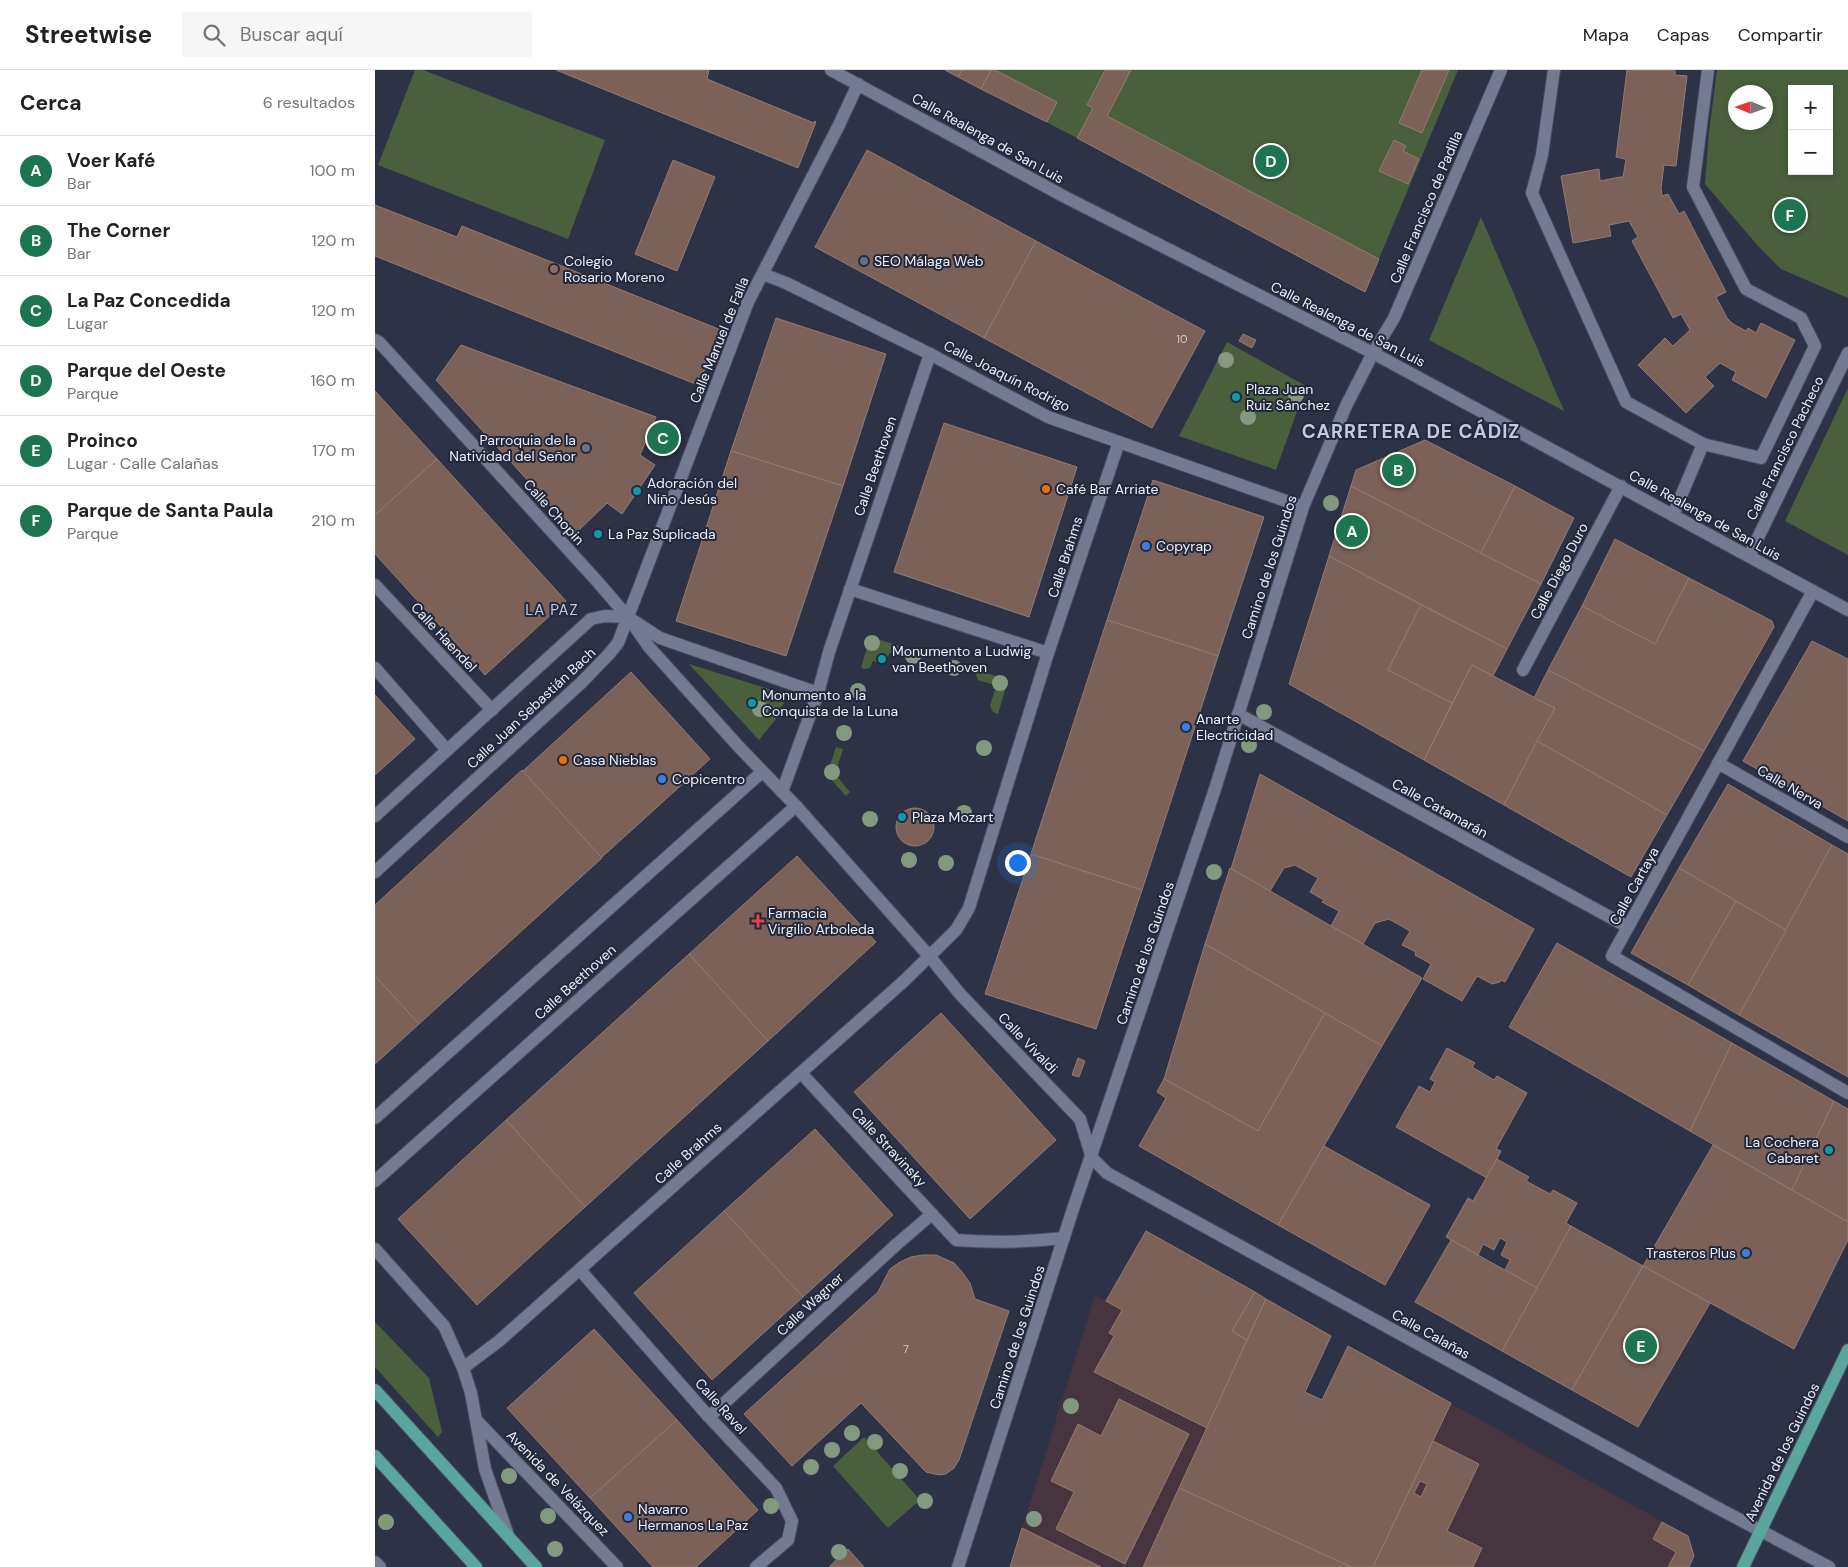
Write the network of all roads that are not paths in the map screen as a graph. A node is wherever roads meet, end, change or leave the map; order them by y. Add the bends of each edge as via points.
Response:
1 (831, 70) edge
2 (1501, 70) edge
3 (1554, 70) edge
4 (1708, 70) edge
5 (858, 84) junction
6 (763, 274) junction
7 (375, 340) edge
8 (1373, 353) junction
9 (1848, 353) edge
10 (930, 354) junction
11 (1119, 442) junction
12 (1703, 444) junction
13 (1621, 486) junction
14 (1303, 507) junction
15 (1673, 515) junction
16 (1749, 556) junction
17 (375, 586) edge
18 (850, 589) junction
19 (1813, 591) junction
20 (1848, 610) edge
21 (628, 617) junction
22 (1048, 653) junction
23 (375, 668) edge
24 (1523, 670) dead end
25 (818, 693) junction
26 (492, 710) junction
27 (1238, 714) junction
28 (447, 750) junction
29 (1718, 763) junction
30 (762, 772) junction
31 (782, 792) junction
32 (796, 806) junction
33 (375, 816) edge
34 (1848, 837) edge
35 (375, 872) edge
36 (1628, 927) junction
37 (930, 957) junction
38 (801, 1073) junction
39 (1848, 1093) edge
40 (375, 1118) edge
41 (1092, 1158) junction
42 (375, 1180) edge
43 (932, 1214) junction
44 (1064, 1238) junction
45 (375, 1249) edge
46 (580, 1270) junction
47 (1848, 1350) edge
48 (463, 1368) junction
49 (375, 1390) edge
50 (709, 1417) junction
51 (477, 1421) junction
52 (375, 1456) edge
53 (1760, 1531) junction
54 (508, 1535) junction
55 (375, 1562) edge
56 (380, 1567) edge
57 (476, 1567) edge
58 (536, 1567) edge
59 (617, 1567) edge
60 (756, 1567) edge
61 (958, 1567) edge
62 (1743, 1567) edge
63 (1829, 1567) edge

1 - 5 street, Calle Realenga de San Luis
2 - 8 street, Calle Francisco de Padilla via 1394,318
3 - 12 street via 1542,155 1531,193 1625,402
4 - 12 street via 1693,188 1746,288 1801,318 1815,346 1761,458
5 - 6 street, Calle Manuel de Falla
5 - 8 street, Calle Realenga de San Luis via 1065,197
6 - 10 street, Calle Joaquín Rodrigo
6 - 21 street, Calle Manuel de Falla via 748,302
7 - 21 street, Calle Chopin
8 - 13 street, Calle Realenga de San Luis
8 - 14 street, Camino de los Guindos via 1346,406
9 - 16 street, Calle Francisco Pacheco
10 - 11 street, Calle Joaquín Rodrigo via 1048,417
10 - 18 street, Calle Beethoven
11 - 14 street, Calle Joaquín Rodrigo
11 - 22 street, Calle Brahms
12 - 15 street
13 - 15 street, Calle Realenga de San Luis
13 - 24 street, Calle Diego Duro
14 - 27 street, Camino de los Guindos
15 - 16 street, Calle Realenga de San Luis
16 - 19 street, Calle Realenga de San Luis
17 - 26 street, Calle Haendel
18 - 22 street
18 - 25 street
19 - 20 street, Calle Realenga de San Luis
19 - 29 street, Calle Cartaya
21 - 25 street, Calle Chopin via 660,638
21 - 26 street, Calle Juan Sebastián Bach via 591,619
21 - 30 street, Calle Chopin via 649,647
21 - 35 street, Calle Juan Sebastián Bach via 618,643 582,682
22 - 37 street via 969,908 956,930
23 - 28 street
25 - 31 street
26 - 28 street, Calle Juan Sebastián Bach
27 - 36 street, Calle Catamarán
27 - 41 street, Camino de los Guindos
28 - 33 street, Calle Juan Sebastián Bach
29 - 34 street, Calle Nerva
29 - 36 street, Calle Cartaya
30 - 31 street
30 - 40 street
31 - 32 street
32 - 37 street
32 - 42 street, Calle Beethoven
36 - 39 street, Calle Cartaya via 1612,956
37 - 38 street, Calle Brahms
37 - 41 street, Calle Vivaldi via 960,994 1080,1119
38 - 43 street, Calle Stravinsky
38 - 46 street, Calle Brahms
41 - 44 street, Camino de los Guindos
41 - 53 street, Calle Calañas via 1107,1173
43 - 44 street, Calle Stravinsky via 956,1240 1034,1242
43 - 50 street, Calle Wagner
44 - 61 street, Camino de los Guindos
45 - 48 street, Avenida de Velázquez via 444,1326
46 - 48 street, Calle Brahms
46 - 50 street, Calle Ravel
47 - 53 main road, Avenida de los Guindos
48 - 51 street, Avenida de Velázquez
49 - 54 main road, Avenida de Velázquez
50 - 60 street, Calle Ravel via 776,1488 792,1521 788,1540
51 - 54 street, Avenida de Velázquez via 485,1469
51 - 59 street, Avenida de Velázquez
52 - 57 main road
53 - 62 main road, Avenida de los Guindos
53 - 63 street, Calle Calañas
54 - 58 main road, Avenida de Velázquez
55 - 56 street

